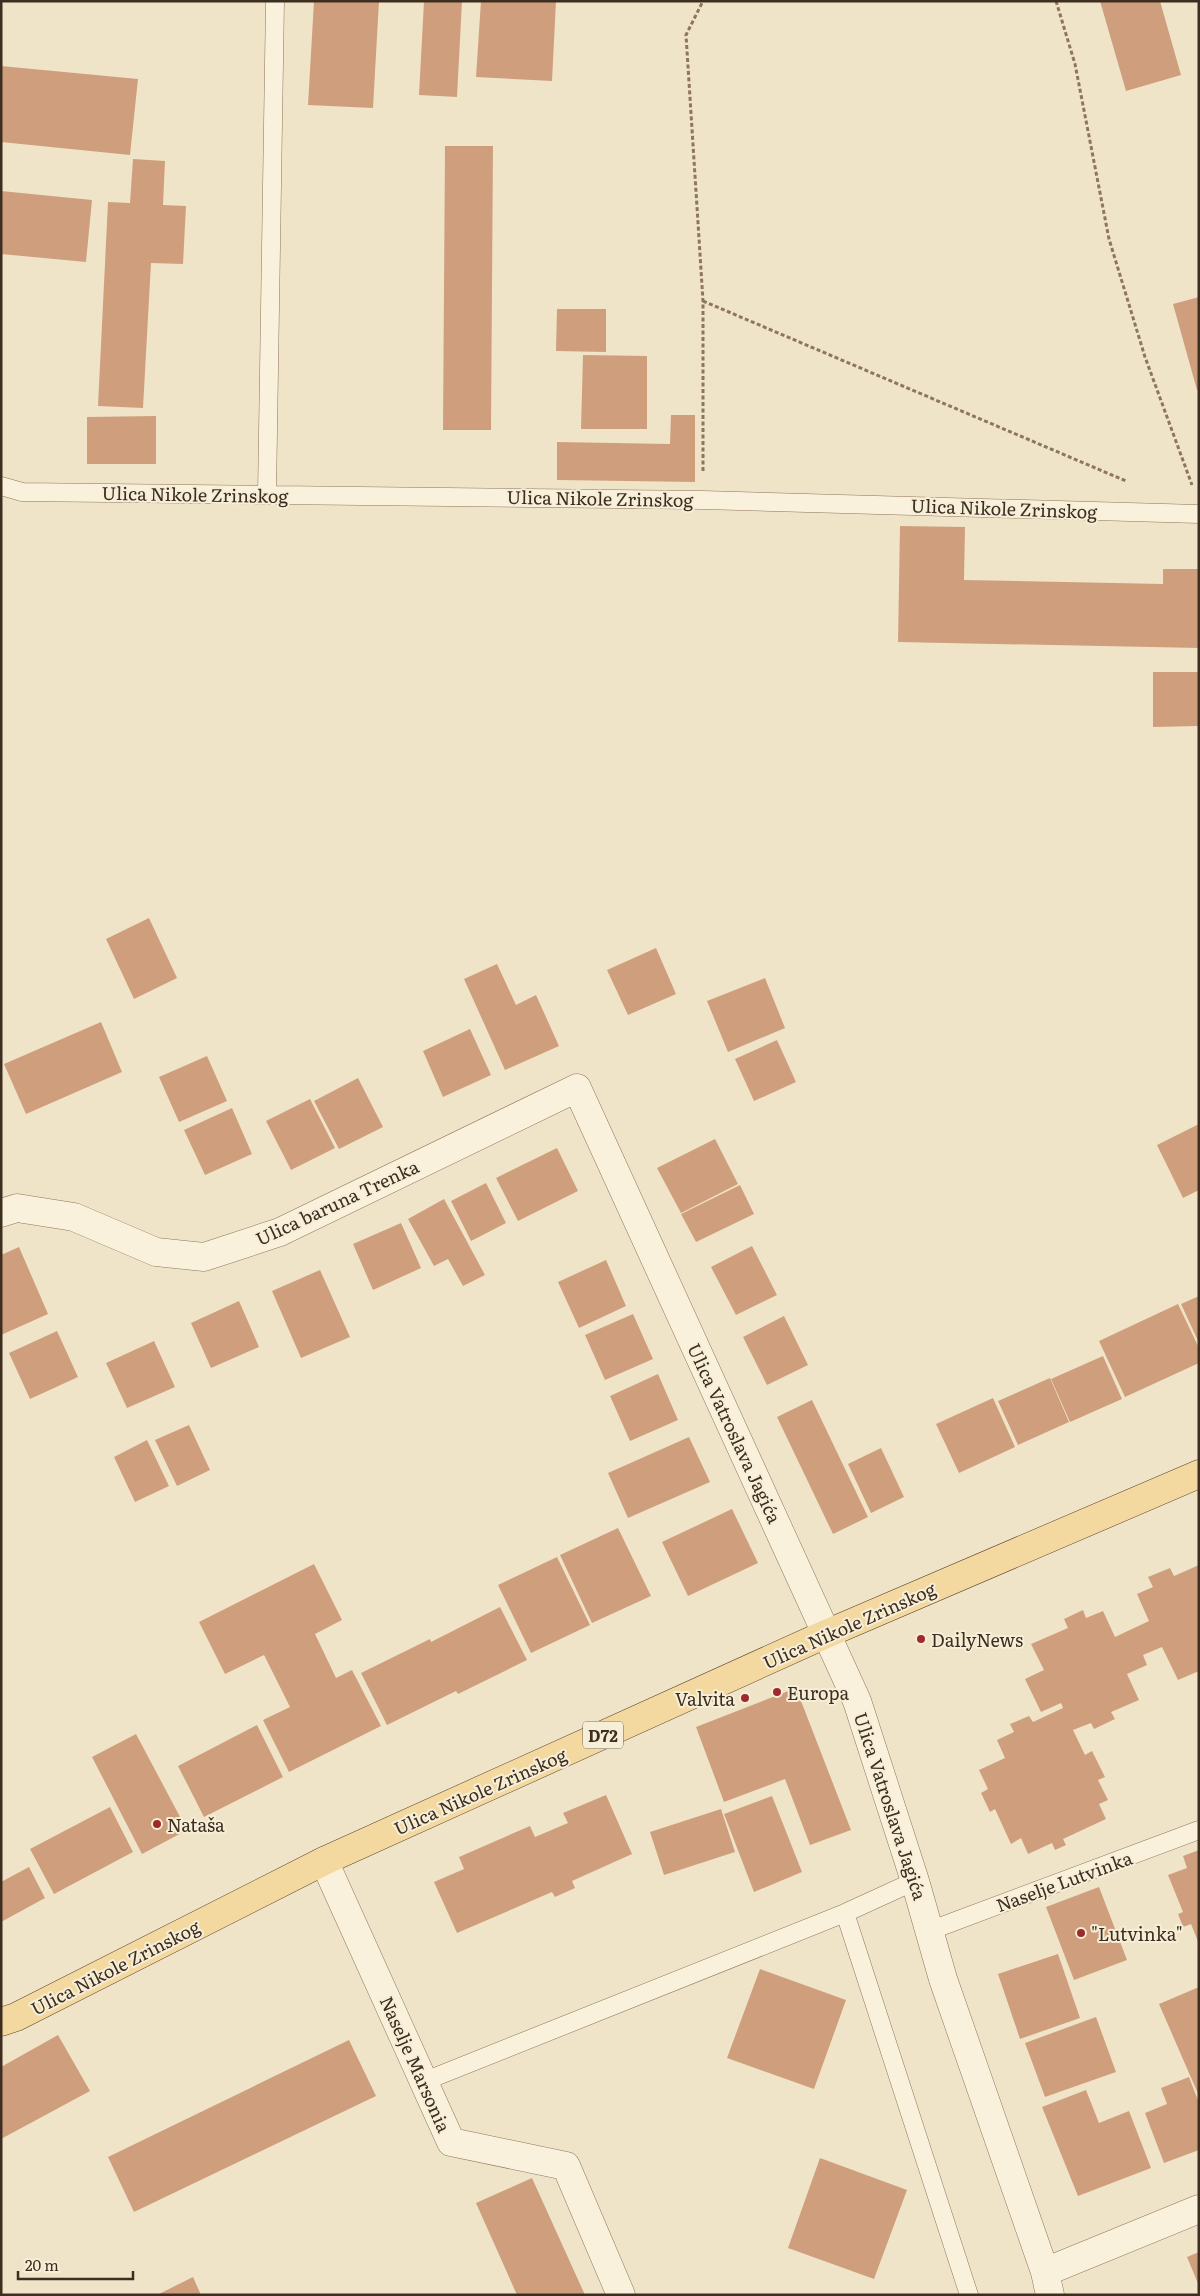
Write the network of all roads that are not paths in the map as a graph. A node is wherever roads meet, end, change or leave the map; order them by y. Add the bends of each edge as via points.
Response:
1 (275, 1) edge
2 (1, 486) edge
3 (267, 494) junction
4 (1199, 514) edge
5 (577, 1088) joint
6 (1, 1213) edge
7 (1199, 1474) edge
8 (826, 1634) junction
9 (1199, 1830) edge
10 (324, 1862) junction
11 (916, 1881) junction
12 (845, 1913) junction
13 (929, 1931) junction
14 (6, 2023) edge
15 (424, 2082) junction
16 (1199, 2209) edge
17 (1047, 2284) edge
18 (621, 2295) edge
19 (969, 2295) edge

1 - 3 lane
2 - 3 lane, Ulica Nikole Zrinskog via 22,492
3 - 4 lane, Ulica Nikole Zrinskog via 703,500
5 - 6 street, Ulica baruna Trenka via 280,1232 204,1257 156,1252 74,1217 17,1208
5 - 8 street, Ulica Vatroslava Jagića
7 - 8 main road, Ulica Nikole Zrinskog / D72
8 - 10 main road, Ulica Nikole Zrinskog / D72
8 - 11 street, Ulica Vatroslava Jagića via 857,1701
9 - 13 lane, Naselje Lutvinka
10 - 14 main road, Ulica Nikole Zrinskog / D72
10 - 15 street, Naselje Marsonia
11 - 12 lane
11 - 13 street, Ulica Vatroslava Jagića
12 - 15 lane
12 - 19 lane
13 - 17 street, Ulica Vatroslava Jagića
15 - 18 street, Naselje Marsonia via 451,2142 566,2166
16 - 17 street

